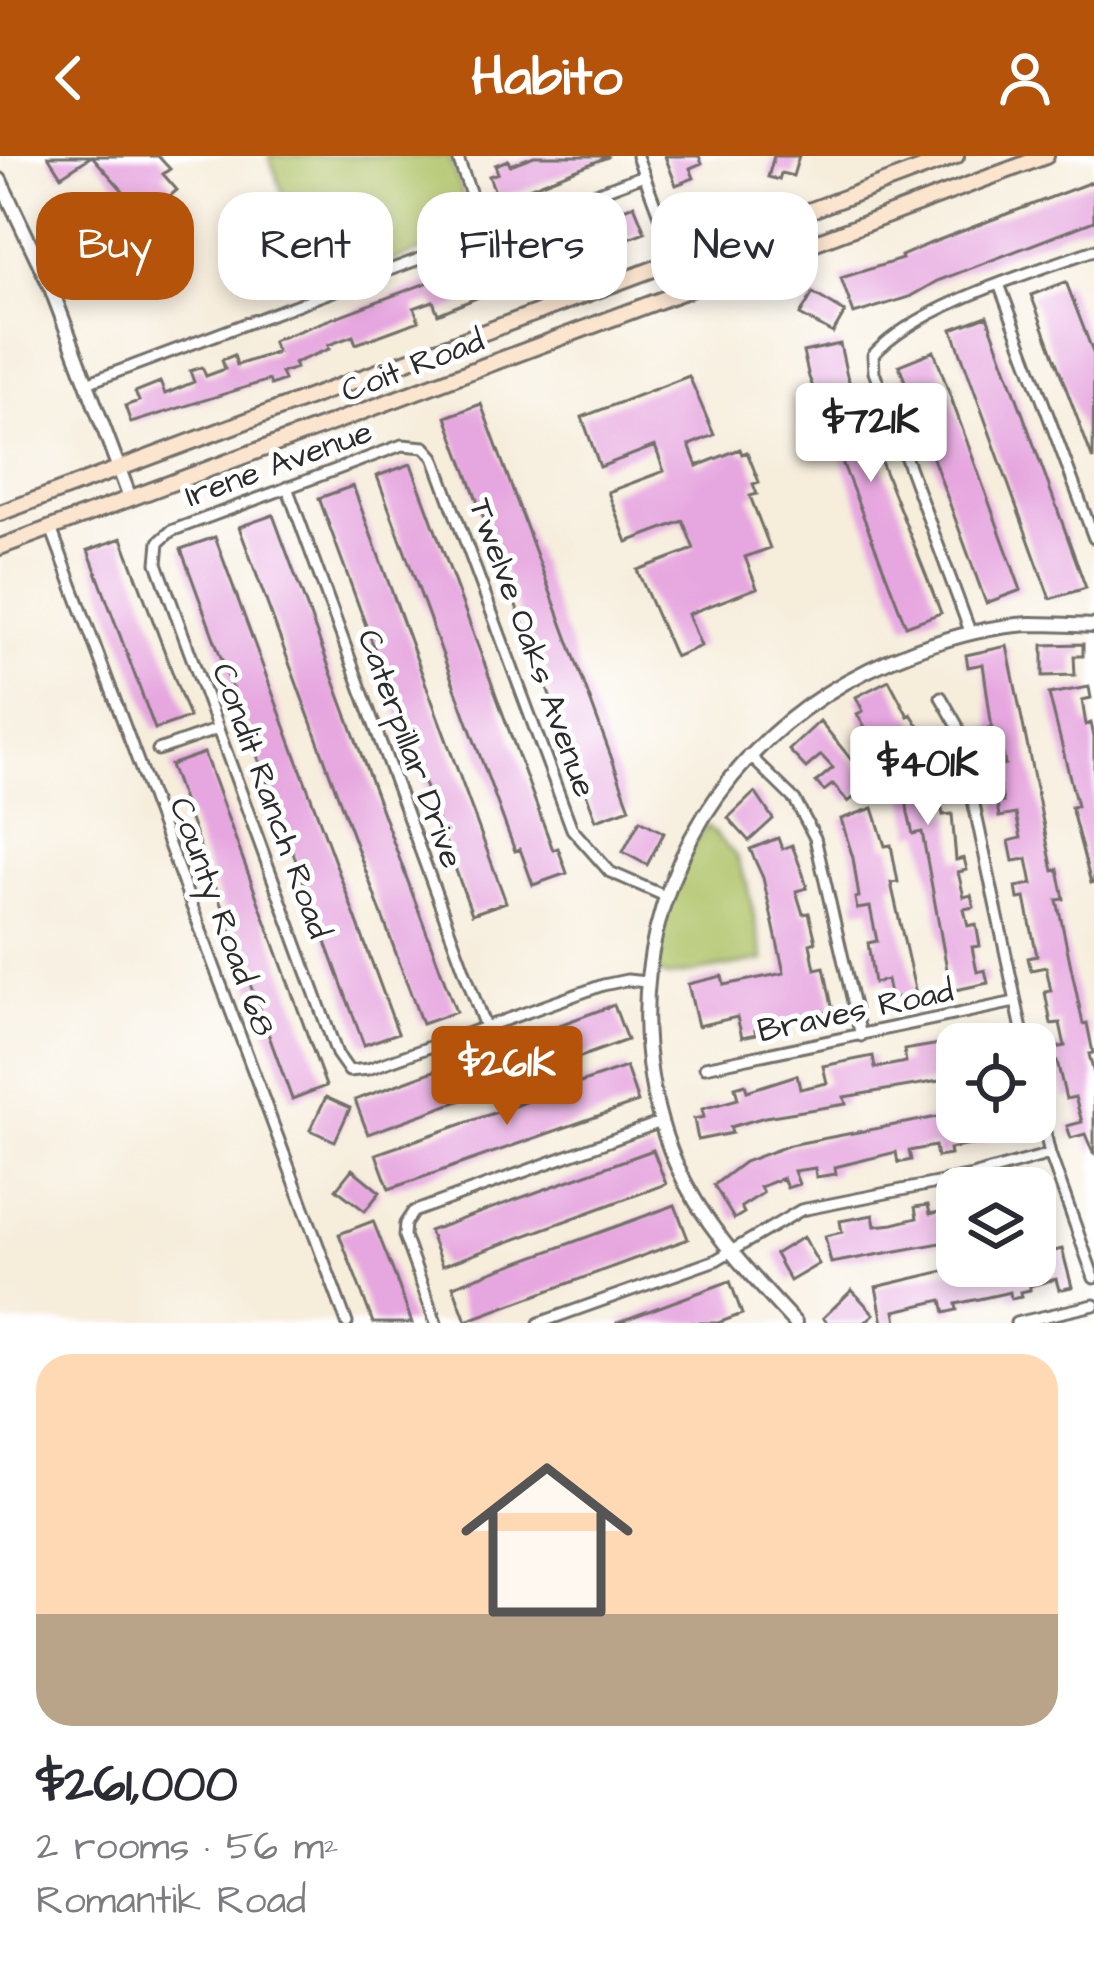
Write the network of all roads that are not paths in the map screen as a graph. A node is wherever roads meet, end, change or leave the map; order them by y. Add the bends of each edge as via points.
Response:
1 (457, 156) edge
2 (637, 156) edge
3 (956, 156) edge
4 (1046, 156) edge
5 (644, 176) junction
6 (0, 179) edge
7 (470, 192) edge
8 (601, 192) edge
9 (651, 194) edge
10 (818, 207) edge
11 (818, 241) edge
12 (1094, 250) edge
13 (417, 261) edge
14 (651, 269) edge
15 (999, 284) junction
16 (660, 300) edge
17 (480, 334) junction
18 (490, 363) junction
19 (87, 383) junction
20 (423, 446) joint
21 (119, 469) junction
22 (287, 488) junction
23 (130, 498) junction
24 (0, 513) edge
25 (51, 528) junction
26 (1094, 538) edge
27 (158, 544) joint
28 (0, 547) edge
29 (1094, 626) edge
30 (971, 634) junction
31 (940, 697) dead end
32 (218, 729) junction
33 (158, 750) dead end
34 (748, 755) junction
35 (665, 896) junction
36 (646, 982) junction
37 (1015, 1002) junction
38 (1020, 1023) edge
39 (485, 1027) junction
40 (861, 1036) junction
41 (705, 1067) dead end
42 (662, 1122) junction
43 (1047, 1143) edge
44 (1050, 1154) junction
45 (730, 1253) junction
46 (1094, 1278) edge
47 (1094, 1305) edge
48 (346, 1323) edge
49 (436, 1323) edge
50 (538, 1323) edge
51 (795, 1323) edge
52 (1016, 1323) edge

1 - 7 street
2 - 5 street
3 - 10 main road, Coit Road
4 - 11 main road, Coit Road
5 - 8 street
5 - 9 street
6 - 19 street
12 - 15 street
13 - 19 street
14 - 17 main road, Coit Road
15 - 26 street
15 - 30 street via 914,324 873,355
16 - 18 main road, Coit Road
17 - 18 main road
17 - 21 main road, Coit Road
18 - 23 main road, Coit Road
19 - 21 street
20 - 22 street, Irene Avenue via 402,445
20 - 35 street, Twelve Oaks Avenue via 434,457 572,829 610,872
21 - 23 street
21 - 24 main road, Coit Road
22 - 27 street, Irene Avenue via 171,531
22 - 39 street, Caterpillar Drive
23 - 25 main road, Coit Road
25 - 28 main road, Coit Road
25 - 48 street, County Road 68
27 - 32 street, Condit Ranch Road via 157,563
29 - 30 street via 1027,624
30 - 34 street via 868,668 804,706
31 - 37 street via 957,725
32 - 33 street
32 - 39 street, Condit Ranch Road via 349,1071
34 - 35 street via 699,820
34 - 40 street via 795,800 815,838
35 - 36 street
36 - 39 street via 603,985
36 - 42 street
37 - 38 street
37 - 40 street, Braves Road
40 - 41 street, Braves Road
42 - 45 street via 691,1193
42 - 49 street via 407,1219 405,1239
43 - 44 street
44 - 45 street via 801,1210
44 - 46 street
45 - 50 street
45 - 51 street
47 - 52 street

